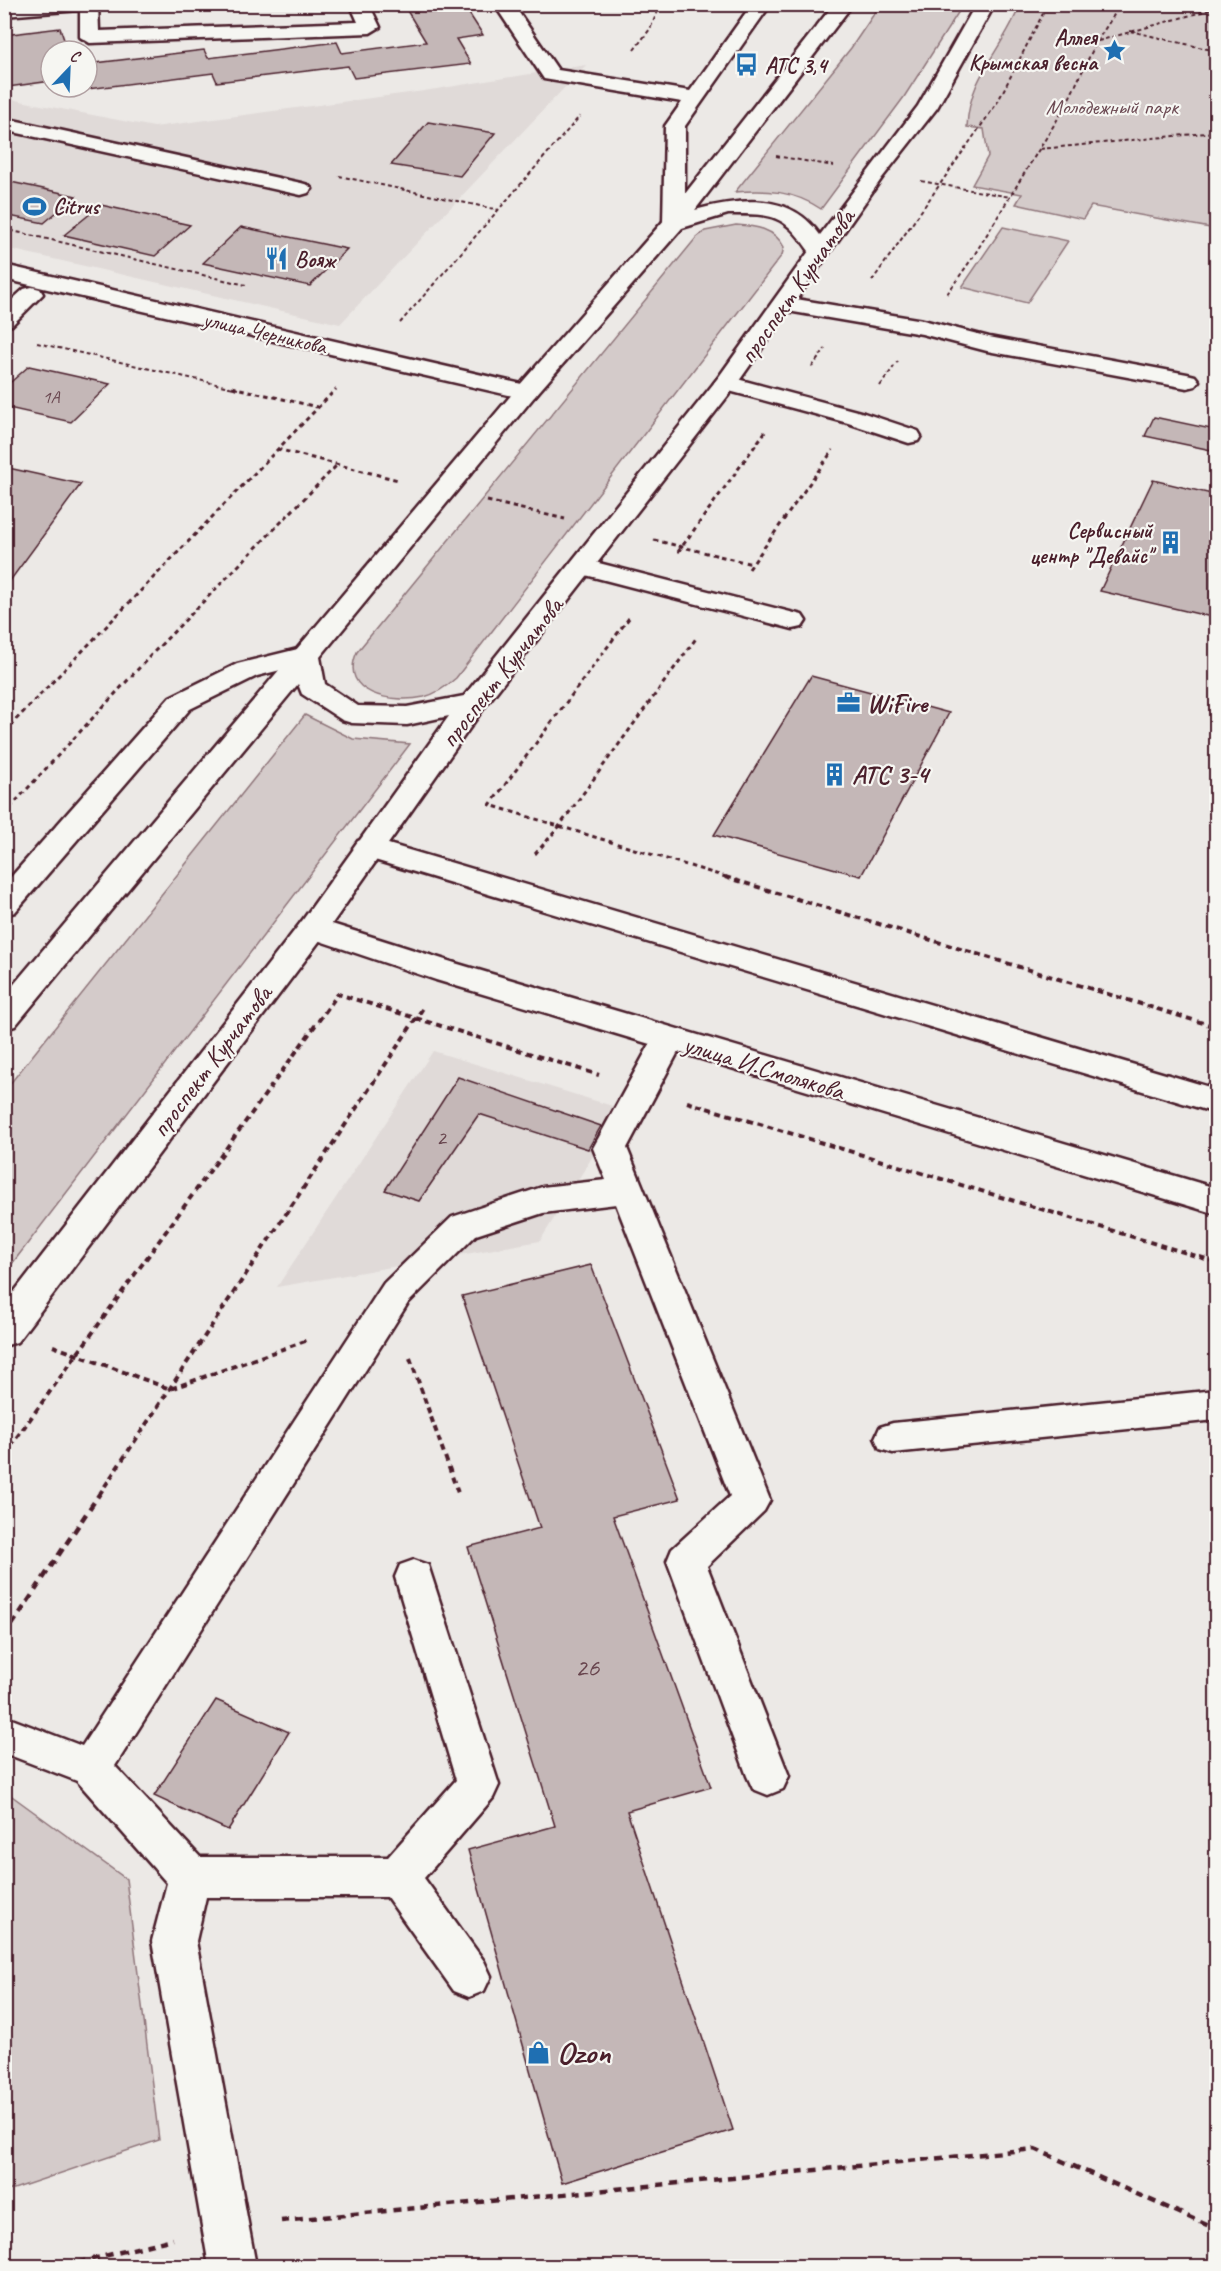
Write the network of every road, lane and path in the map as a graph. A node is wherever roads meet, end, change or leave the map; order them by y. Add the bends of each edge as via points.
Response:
1 (84, 4) edge
2 (89, 4) edge
3 (359, 4) edge
4 (503, 4) edge
5 (762, 4) edge
6 (844, 4) edge
7 (986, 4) edge
8 (1121, 4) edge
9 (1216, 8) edge
10 (4, 10) edge
11 (1130, 30) junction
12 (1097, 41) junction
13 (1216, 50) edge
14 (693, 99) junction
15 (583, 113) dead end
16 (4, 124) edge
17 (1216, 132) edge
18 (734, 148) junction
19 (1040, 149) junction
20 (875, 174) junction
21 (301, 189) dead end
22 (1010, 197) junction
23 (674, 223) junction
24 (4, 229) edge
25 (821, 252) junction
26 (4, 272) edge
27 (250, 286) dead end
28 (4, 287) edge
29 (32, 294) junction
30 (784, 304) junction
31 (390, 319) dead end
32 (4, 320) edge
33 (923, 327) junction
34 (28, 341) dead end
35 (358, 368) junction
36 (1187, 381) dead end
37 (726, 383) junction
38 (521, 399) junction
39 (317, 408) junction
40 (856, 418) junction
41 (909, 436) dead end
42 (277, 449) junction
43 (337, 465) junction
44 (446, 492) junction
45 (612, 530) junction
46 (681, 547) junction
47 (752, 564) junction
48 (583, 567) junction
49 (654, 584) junction
50 (723, 602) junction
51 (793, 621) dead end
52 (306, 655) junction
53 (473, 703) junction
54 (4, 732) edge
55 (4, 814) edge
56 (558, 828) junction
57 (368, 848) junction
58 (504, 888) junction
59 (4, 905) edge
60 (312, 928) junction
61 (447, 972) junction
62 (4, 1018) edge
63 (416, 1019) junction
64 (1216, 1027) edge
65 (669, 1039) junction
66 (642, 1088) junction
67 (1216, 1101) edge
68 (627, 1190) junction
69 (1216, 1201) edge
70 (1216, 1262) edge
71 (6, 1330) edge
72 (366, 1340) junction
73 (77, 1355) junction
74 (170, 1389) junction
75 (1216, 1405) edge
76 (893, 1438) dead end
77 (4, 1455) edge
78 (458, 1493) dead end
79 (414, 1577) dead end
80 (4, 1637) edge
81 (4, 1734) edge
82 (91, 1768) junction
83 (768, 1776) dead end
84 (190, 1877) junction
85 (398, 1877) junction
86 (469, 1976) dead end
87 (1216, 2229) edge
88 (228, 2246) edge
89 (64, 2266) edge

1 - 10 main road
2 - 3 main road via 90,38 370,27
4 - 14 main road via 551,75
5 - 14 main road
6 - 18 main road
7 - 20 main road, проспект Курчатова via 927,108
8 - 12 path
9 - 11 path
11 - 12 path
11 - 13 path
12 - 19 path
14 - 23 main road via 675,126
15 - 31 path via 402,322
16 - 21 main road
17 - 19 path
18 - 20 path
18 - 23 main road
19 - 22 path
20 - 22 path
20 - 25 main road, проспект Курчатова
22 - 33 path
23 - 25 main road via 727,208 769,208 801,223
23 - 38 main road
24 - 27 path
25 - 30 main road, проспект Курчатова
26 - 38 main road, улица Черникова
28 - 29 main road, улица Черникова
29 - 32 main road
29 - 35 main road, улица Черникова
30 - 33 main road
30 - 37 main road, проспект Курчатова
33 - 36 main road via 987,344
33 - 40 path
34 - 39 path
35 - 38 main road, улица Черникова
35 - 39 path
37 - 40 main road
37 - 45 main road, проспект Курчатова
38 - 44 main road
39 - 42 path
40 - 41 main road
40 - 47 path
42 - 43 path
42 - 54 path
43 - 44 path
43 - 55 path via 151,655
44 - 45 path
44 - 52 main road
45 - 46 path
45 - 48 main road, проспект Курчатова
46 - 47 path
46 - 49 path
47 - 50 path
48 - 49 main road
48 - 53 main road, проспект Курчатова
49 - 50 main road
49 - 56 path via 490,805
50 - 51 main road
50 - 56 path
52 - 53 main road via 312,688 352,714 407,716
52 - 59 main road via 247,670 180,703
52 - 62 main road
53 - 57 main road, проспект Курчатова
56 - 58 path
56 - 64 path
57 - 58 main road
57 - 60 main road, проспект Курчатова
58 - 67 main road
60 - 61 main road, улица И.Смолякова
60 - 71 main road, проспект Курчатова
61 - 63 path
61 - 65 main road, улица И.Смолякова
63 - 66 path
63 - 73 path via 338,994
63 - 74 path
65 - 66 main road
65 - 69 main road, улица И.Смолякова
66 - 68 main road via 610,1149
66 - 70 path
68 - 72 main road via 542,1200 464,1226 396,1293
68 - 83 main road via 752,1500 686,1561
71 - 73 path
72 - 74 path via 336,1330
72 - 78 path via 410,1357
72 - 82 main road
73 - 74 path
73 - 77 path
74 - 80 path
75 - 76 main road
79 - 85 main road via 478,1785
81 - 82 main road
82 - 84 main road
84 - 85 main road
84 - 88 main road via 174,1941
85 - 86 main road
87 - 88 path via 1035,2149
88 - 89 path

